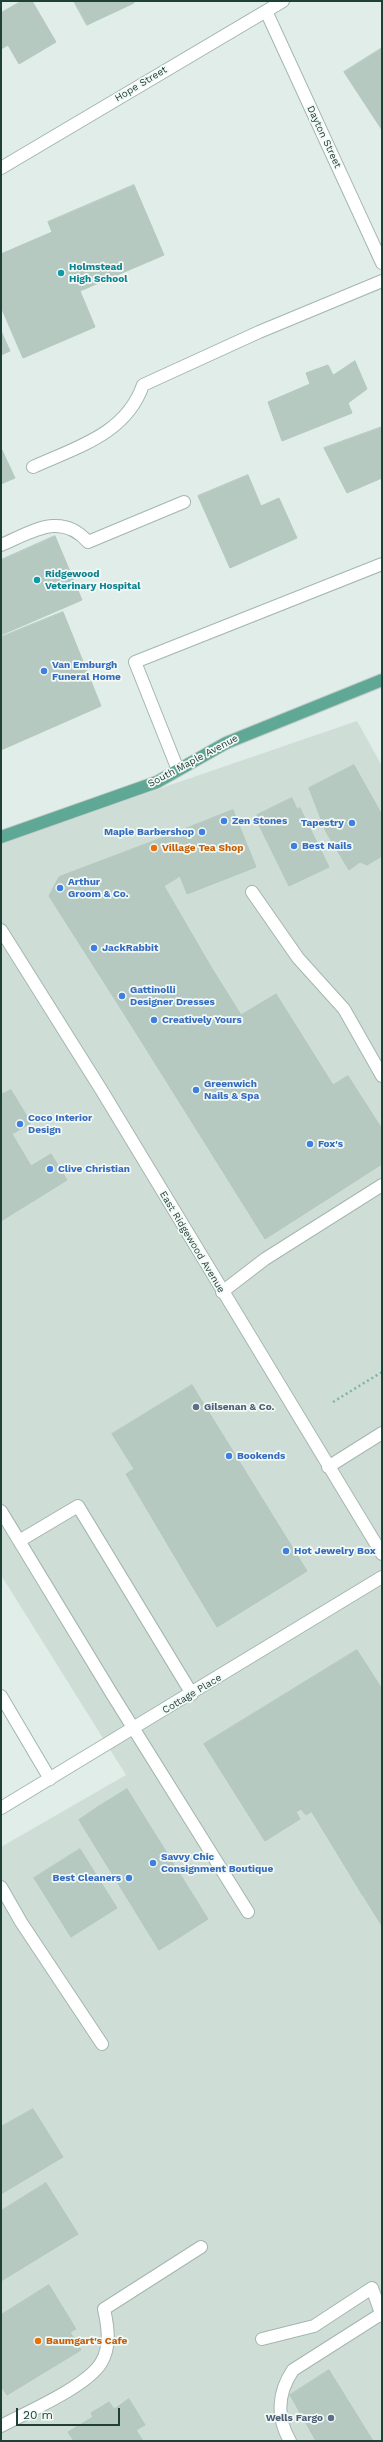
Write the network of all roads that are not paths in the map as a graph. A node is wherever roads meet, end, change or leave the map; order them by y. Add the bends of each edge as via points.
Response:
1 (283, 1) edge
2 (266, 11) junction
3 (1, 168) edge
4 (382, 262) edge
5 (382, 281) edge
6 (34, 467) dead end
7 (184, 502) dead end
8 (1, 545) edge
9 (382, 564) edge
10 (382, 680) edge
11 (178, 770) junction
12 (1, 837) edge
13 (252, 892) dead end
14 (1, 930) edge
15 (382, 1076) edge
16 (382, 1185) edge
17 (222, 1292) junction
18 (382, 1433) edge
19 (328, 1467) junction
20 (1, 1511) edge
21 (19, 1542) junction
22 (382, 1554) edge
23 (382, 1577) edge
24 (192, 1694) junction
25 (1, 1696) edge
26 (134, 1729) junction
27 (50, 1779) junction
28 (1, 1808) edge
29 (1, 1887) edge
30 (248, 1912) dead end
31 (102, 2044) dead end
32 (201, 2247) dead end
33 (381, 2315) edge
34 (262, 2339) dead end
35 (1, 2426) edge
36 (290, 2441) edge

1 - 2 street, Hope Street
2 - 3 street, Hope Street
2 - 4 street, Dayton Street
5 - 6 street via 259,332 144,385 137,402 102,436
7 - 8 street via 88,542 80,533 60,524
9 - 11 street via 134,662
10 - 11 main road, South Maple Avenue via 247,734
11 - 12 main road, South Maple Avenue via 157,782
13 - 15 street via 298,958 344,1009
14 - 17 street, East Ridgewood Avenue via 102,1091
16 - 17 street via 265,1259
17 - 19 street, East Ridgewood Avenue
18 - 19 street
19 - 22 street, East Ridgewood Avenue
20 - 21 street
21 - 24 street via 78,1506
21 - 26 street
23 - 24 street, Cottage Place
24 - 26 street, Cottage Place
25 - 27 street
26 - 27 street, Cottage Place
26 - 30 street
27 - 28 street, Cottage Place
29 - 31 street via 21,1922
32 - 35 street via 104,2310 109,2333 102,2362 88,2378
33 - 34 street via 372,2288 314,2326
33 - 36 street via 293,2370 283,2384 279,2406

